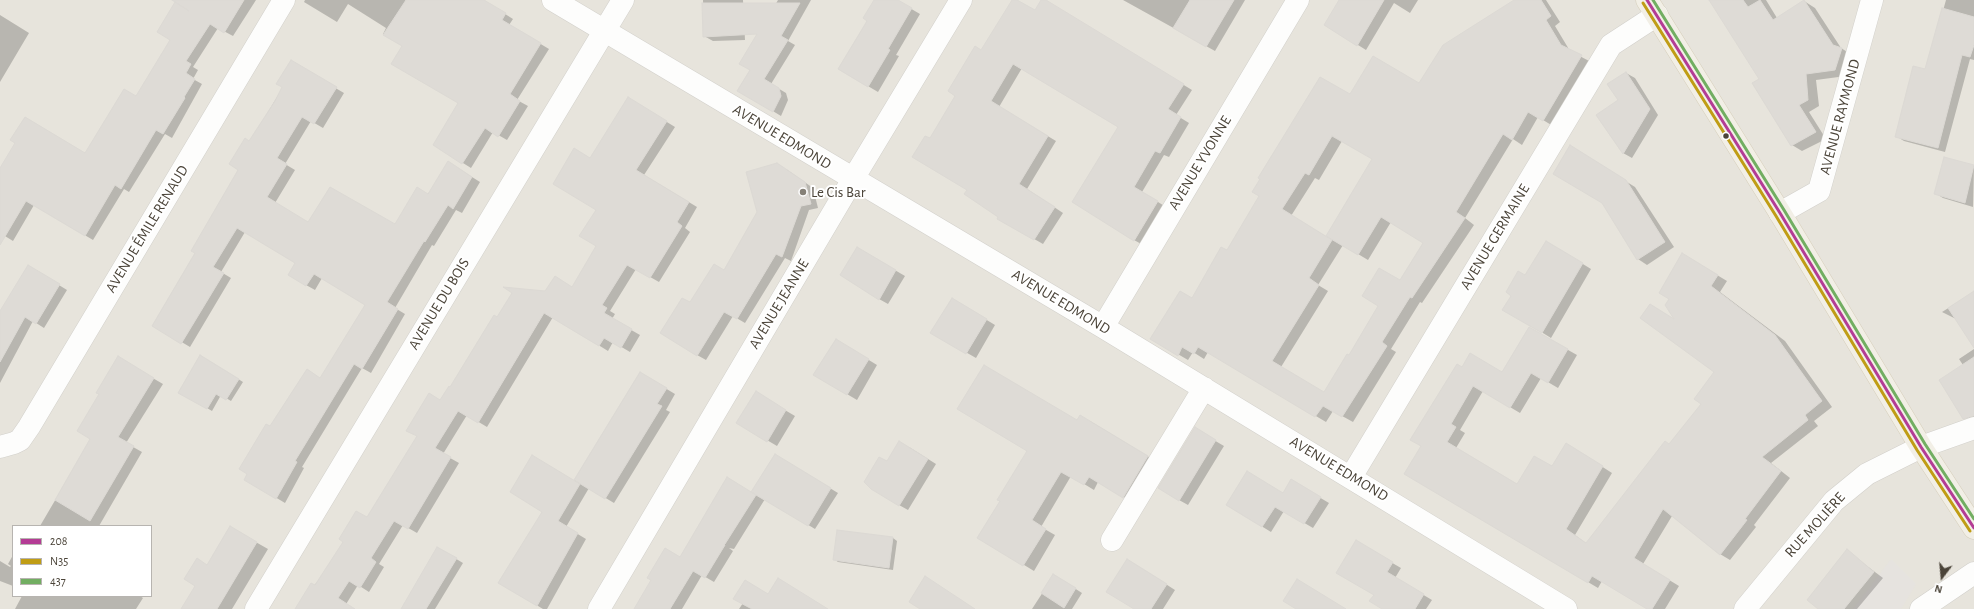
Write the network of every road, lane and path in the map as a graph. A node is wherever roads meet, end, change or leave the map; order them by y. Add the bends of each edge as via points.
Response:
1 (284, 0) edge
2 (553, 0) edge
3 (622, 0) edge
4 (961, 0) edge
5 (1298, 0) edge
6 (1872, 0) edge
7 (1652, 8) edge
8 (604, 31) junction
9 (852, 179) junction
10 (1780, 213) junction
11 (1103, 327) junction
12 (1204, 388) junction
13 (1974, 428) edge
14 (1, 447) edge
15 (1920, 447) junction
16 (1351, 477) junction
17 (1974, 528) edge
18 (1112, 540) dead end
19 (1974, 573) edge
20 (256, 609) edge
21 (598, 609) edge
22 (1566, 609) edge
23 (1745, 609) edge
24 (1921, 609) edge

1 - 14 street, AVENUE ÉMILE RENAUD via 29,427 20,440
2 - 8 street, AVENUE EDMOND
3 - 8 street, AVENUE DU BOIS
4 - 9 street, AVENUE JEANNE
5 - 11 street, AVENUE YVONNE
6 - 10 street, AVENUE RAYMOND via 1819,192
7 - 10 main road
7 - 16 street, AVENUE GERMAINE via 1611,45
8 - 9 street, AVENUE EDMOND
8 - 20 street, AVENUE DU BOIS
9 - 11 street, AVENUE EDMOND
9 - 21 street, AVENUE JEANNE
10 - 15 main road
11 - 12 street, AVENUE EDMOND
12 - 16 street, AVENUE EDMOND
12 - 18 street
13 - 15 street, RUE MOLIÈRE
15 - 17 main road
15 - 23 street, RUE MOLIÈRE via 1867,474 1834,501
16 - 22 street, AVENUE EDMOND
19 - 24 street

